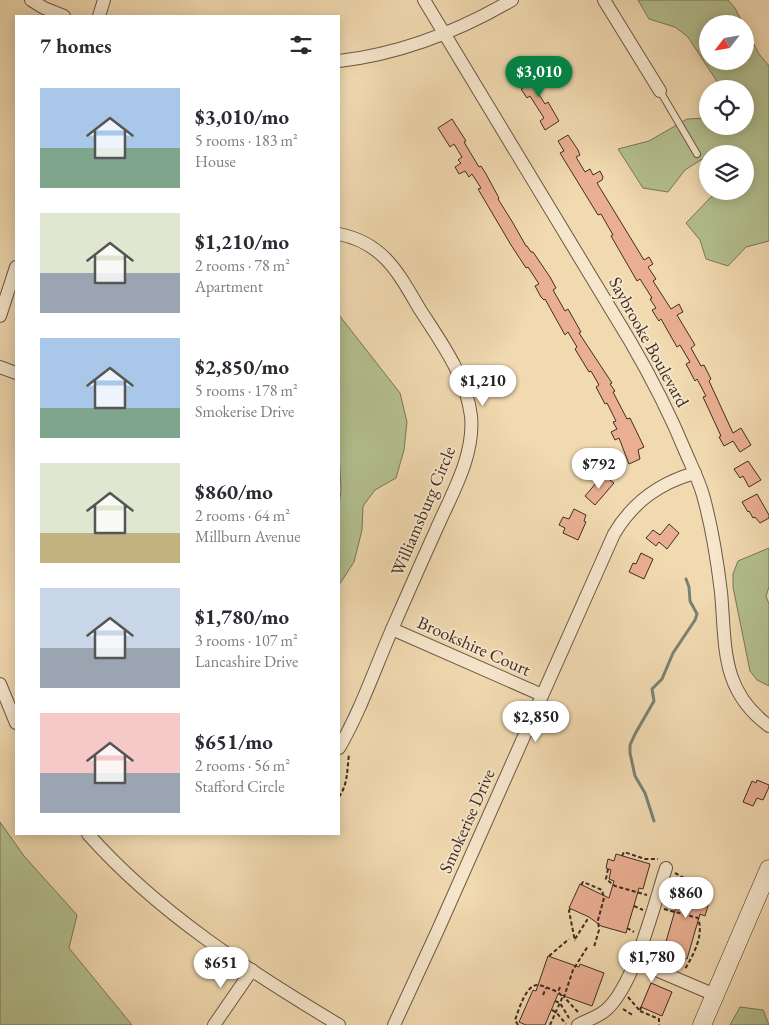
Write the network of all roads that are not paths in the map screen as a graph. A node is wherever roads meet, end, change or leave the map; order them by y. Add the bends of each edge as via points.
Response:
1 (31, 0) edge
2 (104, 0) edge
3 (424, 0) edge
4 (512, 0) edge
5 (604, 0) edge
6 (62, 15) edge
7 (99, 15) edge
8 (445, 34) junction
9 (340, 61) edge
10 (660, 91) joint
11 (697, 154) dead end
12 (340, 234) edge
13 (15, 270) edge
14 (0, 316) edge
15 (0, 367) edge
16 (15, 372) edge
17 (695, 473) junction
18 (392, 629) junction
19 (0, 684) edge
20 (542, 695) junction
21 (15, 721) edge
22 (769, 726) edge
23 (344, 750) edge
24 (89, 835) edge
25 (663, 864) road end
26 (769, 869) edge
27 (635, 961) junction
28 (252, 970) junction
29 (715, 995) junction
30 (578, 1022) edge
31 (214, 1025) edge
32 (339, 1025) edge
33 (394, 1025) edge
34 (702, 1025) edge

1 - 6 street
2 - 7 street
3 - 8 street, Saybrooke Boulevard
4 - 8 street
5 - 10 street
8 - 9 street via 387,52
8 - 17 street, Saybrooke Boulevard via 651,377
10 - 11 lane
12 - 18 street, Williamsburg Circle via 355,238 376,250 389,260 402,278 465,386 471,416 466,459
13 - 14 street
15 - 16 street
17 - 20 street, Smokerise Drive via 667,483 649,494 621,522
17 - 22 street, Saybrooke Boulevard via 717,558 726,660 740,694
18 - 20 street, Brookshire Court
18 - 23 street, Williamsburg Circle
19 - 21 street
20 - 33 street, Smokerise Drive
24 - 28 street via 150,896
25 - 27 street via 655,901
26 - 29 main road
27 - 29 street
27 - 30 street via 620,992 606,1010
28 - 31 street
28 - 32 street
29 - 34 main road

